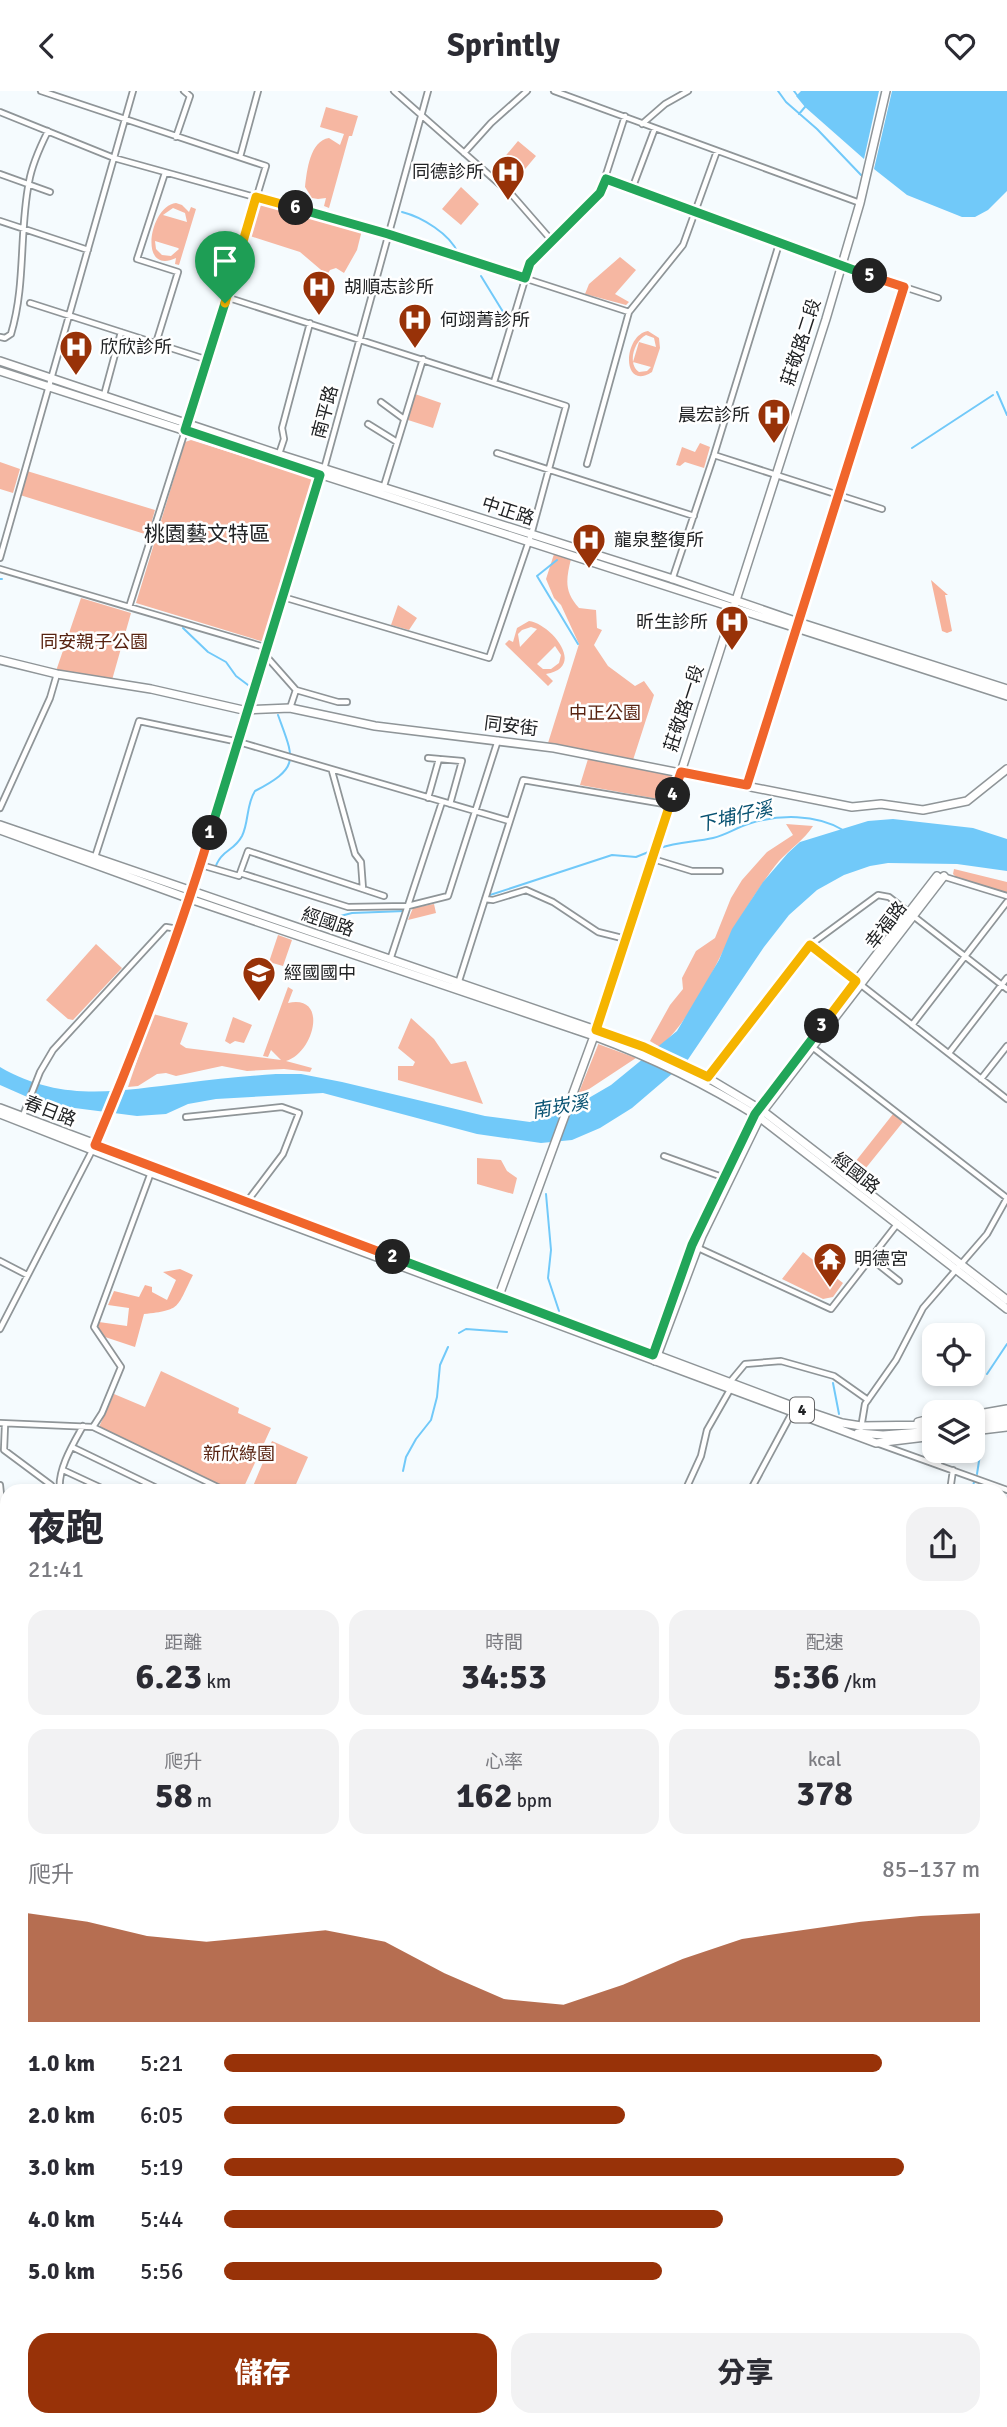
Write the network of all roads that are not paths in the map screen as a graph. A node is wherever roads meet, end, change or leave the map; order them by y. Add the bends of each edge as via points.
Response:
1 (41, 91) edge
2 (64, 91) edge
3 (133, 91) edge
4 (184, 91) edge
5 (258, 91) edge
6 (394, 91) edge
7 (428, 91) edge
8 (527, 91) edge
9 (554, 91) edge
10 (688, 91) edge
11 (886, 91) edge
12 (62, 98) junction
13 (0, 112) edge
14 (421, 114) junction
15 (625, 116) junction
16 (125, 121) junction
17 (642, 124) junction
18 (655, 128) junction
19 (48, 131) junction
20 (176, 137) junction
21 (717, 151) junction
22 (464, 153) junction
23 (240, 157) junction
24 (114, 158) junction
25 (165, 173) junction
26 (0, 174) edge
27 (606, 179) junction
28 (28, 184) junction
29 (632, 189) junction
30 (50, 192) dead end
31 (256, 197) junction
32 (860, 203) junction
33 (695, 212) junction
34 (0, 221) edge
35 (24, 229) junction
36 (388, 234) junction
37 (553, 242) junction
38 (779, 244) junction
39 (88, 250) junction
40 (840, 266) junction
41 (525, 278) junction
42 (904, 287) junction
43 (226, 297) junction
44 (938, 298) dead end
45 (30, 303) dead end
46 (629, 311) junction
47 (70, 314) junction
48 (310, 323) junction
49 (121, 332) junction
50 (0, 337) edge
51 (360, 338) junction
52 (156, 343) junction
53 (423, 359) junction
54 (0, 361) edge
55 (208, 361) junction
56 (0, 371) edge
57 (50, 382) junction
58 (494, 382) junction
59 (104, 395) junction
60 (381, 402) dead end
61 (404, 419) junction
62 (368, 424) dead end
63 (187, 427) junction
64 (397, 442) junction
65 (497, 453) dead end
66 (278, 454) junction
67 (714, 455) junction
68 (587, 464) dead end
69 (548, 468) junction
70 (322, 472) junction
71 (775, 476) junction
72 (382, 490) junction
73 (838, 496) junction
74 (882, 509) dead end
75 (694, 516) junction
76 (530, 538) junction
77 (0, 558) edge
78 (0, 569) edge
79 (673, 579) junction
80 (670, 587) junction
81 (283, 597) junction
82 (733, 604) junction
83 (129, 607) junction
84 (797, 625) junction
85 (268, 648) junction
86 (266, 656) junction
87 (0, 660) edge
88 (57, 674) junction
89 (1007, 689) edge
90 (296, 690) junction
91 (1007, 696) edge
92 (346, 702) dead end
93 (290, 708) junction
94 (249, 710) junction
95 (498, 740) junction
96 (239, 742) junction
97 (428, 758) dead end
98 (439, 759) junction
99 (332, 770) junction
100 (1005, 771) edge
101 (681, 772) junction
102 (747, 785) junction
103 (428, 797) junction
104 (442, 801) junction
105 (450, 804) junction
106 (670, 805) junction
107 (0, 808) edge
108 (475, 811) junction
109 (509, 821) junction
110 (0, 825) edge
111 (0, 830) edge
112 (95, 857) junction
113 (653, 857) junction
114 (201, 865) junction
115 (720, 871) dead end
116 (240, 873) junction
117 (941, 876) joint
118 (363, 889) junction
119 (191, 895) junction
120 (384, 896) dead end
121 (1007, 896) edge
122 (486, 897) junction
123 (1007, 902) edge
124 (407, 910) junction
125 (911, 914) junction
126 (178, 929) junction
127 (626, 939) junction
128 (810, 945) junction
129 (965, 956) junction
130 (390, 960) junction
131 (1007, 978) edge
132 (858, 982) junction
133 (457, 986) junction
134 (1004, 987) edge
135 (912, 1025) junction
136 (595, 1033) junction
137 (810, 1045) junction
138 (1007, 1046) edge
139 (949, 1053) junction
140 (682, 1069) junction
141 (708, 1077) junction
142 (982, 1079) junction
143 (1007, 1099) edge
144 (0, 1108) edge
145 (759, 1113) junction
146 (0, 1114) edge
147 (186, 1117) dead end
148 (21, 1121) junction
149 (95, 1144) junction
150 (664, 1156) dead end
151 (152, 1170) junction
152 (727, 1178) junction
153 (1007, 1198) edge
154 (246, 1204) junction
155 (899, 1221) junction
156 (694, 1247) junction
157 (870, 1258) junction
158 (0, 1261) edge
159 (958, 1267) junction
160 (27, 1275) junction
161 (899, 1282) dead end
162 (498, 1299) junction
163 (1007, 1300) edge
164 (1007, 1309) edge
165 (0, 1329) edge
166 (654, 1358) junction
167 (729, 1386) junction
168 (868, 1400) junction
169 (1007, 1409) edge
170 (794, 1410) junction
171 (985, 1414) edge
172 (1007, 1415) edge
173 (985, 1416) edge
174 (1007, 1421) edge
175 (3, 1424) edge
176 (913, 1424) junction
177 (985, 1424) edge
178 (83, 1426) junction
179 (922, 1426) edge
180 (93, 1427) junction
181 (1007, 1427) edge
182 (985, 1430) edge
183 (860, 1432) junction
184 (922, 1433) edge
185 (877, 1435) junction
186 (922, 1435) edge
187 (72, 1447) junction
188 (939, 1464) joint
189 (63, 1470) junction
190 (954, 1470) junction
191 (50, 1484) edge
192 (59, 1484) edge
193 (93, 1484) edge
194 (149, 1484) edge
195 (211, 1484) edge
196 (688, 1484) edge
197 (754, 1484) edge
198 (951, 1484) edge
199 (991, 1484) edge

1 - 12 street
2 - 12 street
3 - 16 street
4 - 20 street via 190,96
5 - 23 street
6 - 14 street
7 - 14 street, 南平路
8 - 22 street
9 - 15 street
10 - 17 street
11 - 32 street, 莊敬路二段
12 - 16 street
13 - 19 street
14 - 22 street
14 - 36 street, 南平路
15 - 17 street
15 - 27 street
16 - 20 street
16 - 24 street
17 - 18 street
18 - 21 street
18 - 29 street
19 - 24 street
19 - 28 street
20 - 23 street
21 - 32 street
21 - 33 street
22 - 37 street via 513,196
23 - 31 street via 266,166
24 - 25 street
24 - 39 street
25 - 31 street
25 - 52 street via 137,259 178,272
26 - 28 street
27 - 29 street
27 - 37 street via 600,193
28 - 30 street
28 - 35 street
29 - 33 street
31 - 36 street
31 - 43 street
32 - 40 street, 莊敬路二段
33 - 38 street
33 - 46 street via 683,245
34 - 35 street
35 - 39 street
35 - 50 street via 21,283 11,334
36 - 41 street
36 - 51 street, 南平路
37 - 41 street via 530,263
38 - 40 street
38 - 67 street
39 - 47 street
40 - 42 street
40 - 71 street, 莊敬路二段
41 - 46 street
41 - 58 street
42 - 44 street
42 - 73 street
43 - 48 street
43 - 55 street
45 - 47 street
46 - 68 street
47 - 49 street
47 - 57 street
48 - 51 street
48 - 66 street
49 - 52 street
49 - 59 street
51 - 53 street
51 - 70 street, 南平路
52 - 55 street
53 - 58 street
53 - 61 street
54 - 57 street, 中正路
55 - 63 street
56 - 57 street, 中正路
57 - 59 street, 中正路
57 - 63 street, 中正路
57 - 77 street
58 - 69 street via 566,406
59 - 63 street, 中正路
60 - 61 street
61 - 64 street
62 - 64 street
63 - 66 street, 中正路
63 - 70 street, 中正路
63 - 83 street
64 - 72 street
65 - 69 street
66 - 70 street, 中正路
67 - 71 street
67 - 75 street
69 - 75 street
69 - 76 street
70 - 72 street, 中正路
70 - 81 street, 南平路
71 - 73 street
71 - 82 street, 莊敬路二段
72 - 76 street, 中正路
73 - 74 street
73 - 84 street
75 - 79 street
76 - 79 street, 中正路
76 - 80 street, 中正路
76 - 81 street via 489,658
78 - 83 street
79 - 80 street
79 - 82 street, 中正路
80 - 82 street, 中正路
81 - 85 street, 南平路
82 - 84 street, 中正路
82 - 101 street, 莊敬路一段
83 - 85 street
84 - 89 street, 中正路
84 - 91 street, 中正路
84 - 102 street
85 - 86 street, 南平路
86 - 90 street
86 - 94 street, 南平路
87 - 88 street, 同安街
88 - 94 street, 同安街
88 - 107 street
90 - 92 street
90 - 93 street
93 - 94 street, 同安街
93 - 95 street, 同安街 via 375,726
94 - 96 street, 南平路
95 - 101 street, 同安街
95 - 108 street
96 - 99 street
96 - 112 street via 139,721
96 - 114 street, 南平路
97 - 98 street
98 - 103 street
98 - 105 street via 462,761
99 - 103 street
99 - 118 street via 360,862
100 - 102 street, 同安街 via 969,801 923,810 881,804 852,807
101 - 102 street, 同安街
101 - 106 street, 莊敬路一段
103 - 104 street
104 - 105 street
104 - 124 street
105 - 108 street
106 - 109 street via 523,780
106 - 113 street, 莊敬路一段
108 - 109 street
108 - 124 street via 448,896
109 - 122 street
110 - 112 street, 經國路
111 - 119 street, 經國路
112 - 119 street, 經國路
113 - 115 street via 692,871
113 - 127 street, 莊敬路一段
114 - 116 street
114 - 119 street, 南平路
116 - 118 street via 248,851
116 - 124 street via 342,906
117 - 121 street
117 - 125 street, 幸福路
118 - 120 street
119 - 126 street, 南平路
119 - 130 street, 經國路
119 - 133 street, 經國路
122 - 127 street via 493,900 526,890 598,932
122 - 133 street
123 - 129 street
124 - 130 street
125 - 128 street via 889,897 878,895
125 - 129 street
125 - 132 street, 幸福路
126 - 148 street via 166,926 53,1050
126 - 149 street, 南平路
127 - 136 street, 莊敬路一段
128 - 132 street
128 - 141 street
129 - 134 street
129 - 135 street
130 - 133 street, 經國路
131 - 134 street
132 - 135 street
132 - 137 street, 幸福路
133 - 136 street, 經國路
134 - 139 street
135 - 139 street
136 - 140 street, 經國路
136 - 162 street, 莊敬路一段
137 - 145 street, 幸福路
137 - 153 street
138 - 142 street
139 - 142 street
140 - 141 street, 經國路
140 - 145 street, 經國路
141 - 145 street, 經國路
142 - 143 street
144 - 148 street, 春日路 / 4
145 - 152 street, 幸福路
145 - 155 street, 經國路
146 - 148 street, 春日路 / 4
147 - 154 street via 282,1107 299,1113 283,1154
148 - 149 street, 春日路 / 4
149 - 151 street, 春日路 / 4
149 - 160 street, 南平路
150 - 152 street
151 - 154 street, 4
151 - 180 street via 93,1327 121,1367
152 - 156 street, 幸福路
153 - 159 street via 987,1234
154 - 162 street, 4
155 - 157 street
155 - 159 street, 經國路
156 - 157 street via 831,1309
156 - 166 street, 幸福路
157 - 161 street
158 - 160 street
159 - 163 street, 經國路
159 - 164 street, 經國路
159 - 168 street via 923,1308 896,1360
160 - 165 street, 南平路
162 - 166 street, 4
166 - 167 street, 4
167 - 168 street via 745,1364 781,1361 834,1376
167 - 170 street, 4
167 - 196 street
168 - 183 street
169 - 171 street
170 - 183 street, 4
170 - 183 street, 4
170 - 197 street
172 - 173 street
174 - 177 street
175 - 178 street
175 - 191 street via 4,1450
176 - 179 street, 4
176 - 184 street
176 - 185 street, 4
178 - 180 street
178 - 187 street
180 - 195 street
181 - 182 street
183 - 185 street, 4
183 - 185 street, 4
185 - 186 street, 4
185 - 188 street
187 - 189 street
187 - 194 street
188 - 190 street
189 - 192 street
189 - 193 street
190 - 198 street
190 - 199 street

